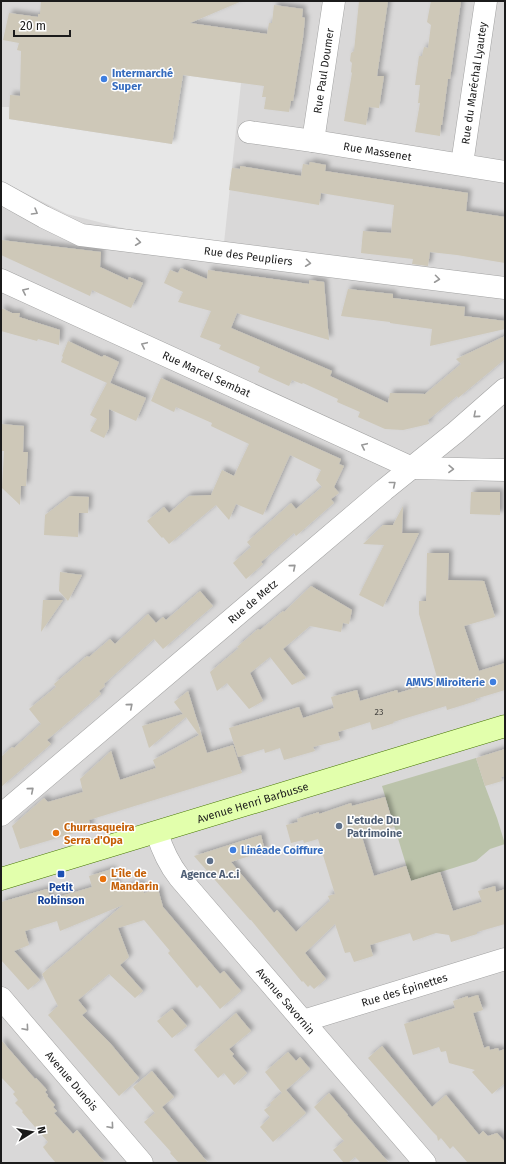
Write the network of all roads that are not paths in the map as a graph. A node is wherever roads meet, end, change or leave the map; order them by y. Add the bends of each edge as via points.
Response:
1 (334, 1) edge
2 (486, 1) edge
3 (249, 132) dead end
4 (313, 141) junction
5 (462, 164) junction
6 (505, 172) edge
7 (1, 193) edge
8 (1, 280) edge
9 (505, 288) edge
10 (505, 389) edge
11 (412, 468) junction
12 (505, 470) edge
13 (505, 726) edge
14 (1, 815) edge
15 (157, 833) junction
16 (1, 879) edge
17 (505, 959) edge
18 (1, 998) edge
19 (303, 1021) junction
20 (142, 1163) edge
21 (425, 1163) edge

1 - 4 street, Rue Paul Doumer
2 - 5 street, Rue du Maréchal Lyautey
3 - 4 street, Rue Massenet
4 - 5 street, Rue Massenet
5 - 6 street, Rue Massenet
7 -> 9 street, Rue des Peupliers via 81,235
11 -> 8 street, Rue Marcel Sembat
10 -> 11 street, Rue de Metz
11 -> 12 street
14 -> 11 street, Rue de Metz
13 - 15 main road, Avenue Henri Barbusse
15 - 16 main road, Avenue Henri Barbusse
15 - 19 street, Avenue Savornin via 171,866
17 - 19 street, Rue des Épinettes
18 -> 20 street, Avenue Dunois
19 - 21 street, Avenue Savornin

